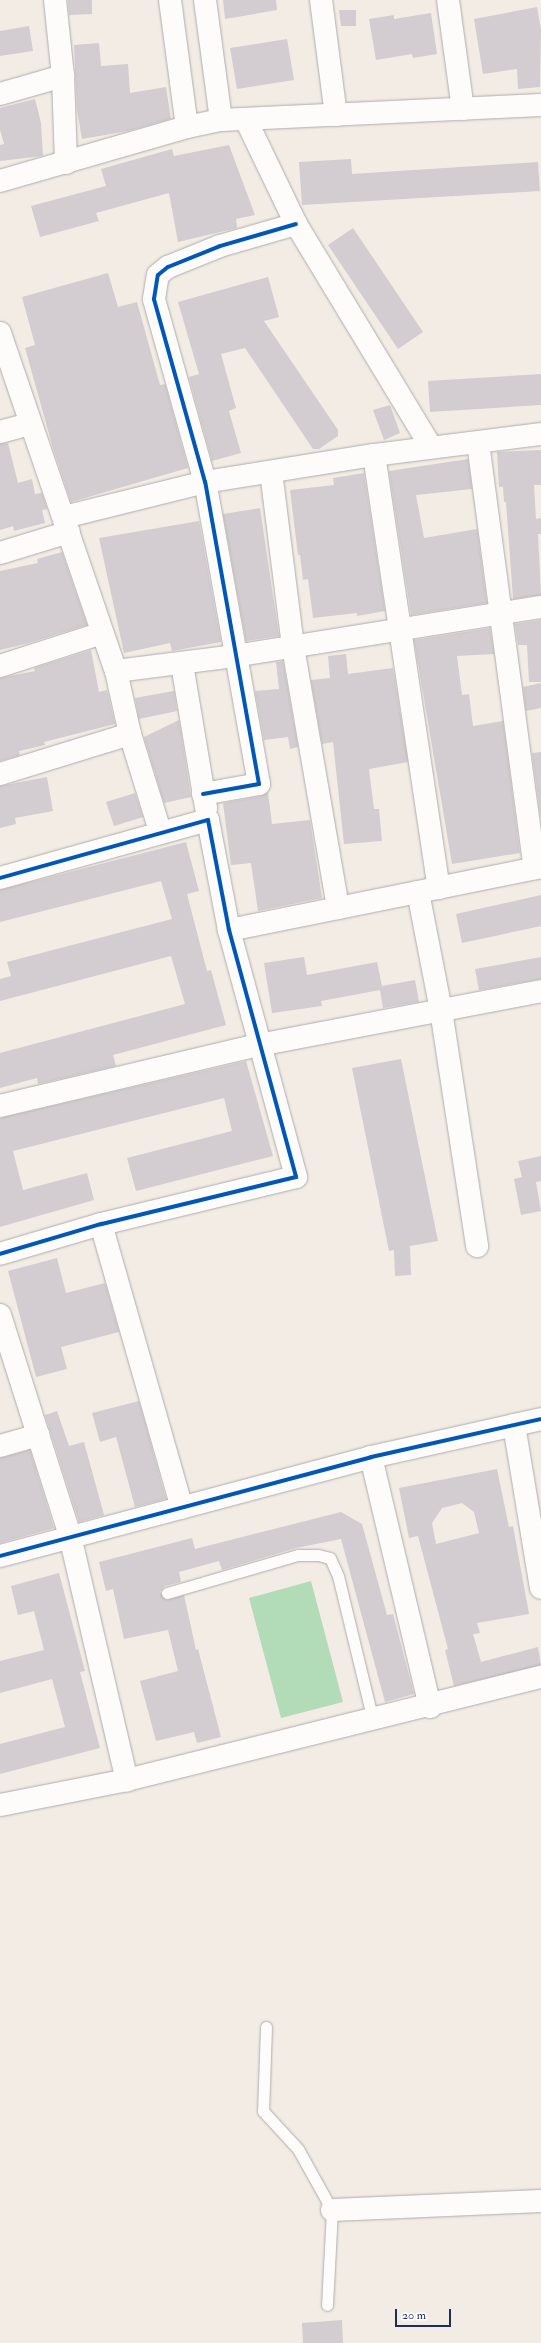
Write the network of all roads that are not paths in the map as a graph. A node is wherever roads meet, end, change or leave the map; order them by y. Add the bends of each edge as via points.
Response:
1 (55, 0) edge
2 (170, 0) edge
3 (205, 0) edge
4 (321, 0) edge
5 (448, 0) edge
6 (63, 76) junction
7 (0, 94) edge
8 (541, 105) edge
9 (463, 109) junction
10 (336, 116) junction
11 (222, 120) junction
12 (246, 120) junction
13 (187, 127) junction
14 (66, 163) junction
15 (0, 181) edge
16 (296, 224) junction
17 (0, 333) edge
18 (30, 424) junction
19 (0, 432) edge
20 (541, 434) edge
21 (478, 443) junction
22 (431, 447) junction
23 (374, 455) junction
24 (271, 472) junction
25 (205, 482) junction
26 (66, 525) junction
27 (0, 553) edge
28 (541, 606) edge
29 (503, 613) junction
30 (401, 629) junction
31 (102, 633) junction
32 (293, 647) junction
33 (234, 656) junction
34 (182, 664) junction
35 (0, 666) edge
36 (116, 671) junction
37 (130, 734) junction
38 (0, 774) edge
39 (203, 794) junction
40 (208, 820) junction
41 (160, 831) junction
42 (538, 868) edge
43 (0, 878) edge
44 (439, 888) junction
45 (418, 892) junction
46 (338, 908) junction
47 (229, 930) junction
48 (541, 991) edge
49 (442, 1010) junction
50 (259, 1045) junction
51 (0, 1106) edge
52 (101, 1224) junction
53 (477, 1246) dead end
54 (0, 1254) edge
55 (0, 1315) edge
56 (541, 1419) edge
57 (514, 1425) junction
58 (38, 1436) junction
59 (0, 1446) edge
60 (371, 1457) junction
61 (182, 1508) junction
62 (70, 1536) junction
63 (0, 1556) edge
64 (541, 1588) edge
65 (167, 1593) dead end
66 (541, 1678) edge
67 (430, 1706) junction
68 (373, 1721) junction
69 (127, 1780) junction
70 (0, 1806) edge
71 (266, 2027) dead end
72 (541, 2201) edge
73 (332, 2210) junction
74 (327, 2305) dead end

1 - 6 street
2 - 13 street
3 - 11 street
4 - 10 street
5 - 9 street
6 - 7 street
6 - 14 street
8 - 9 street
9 - 10 street
10 - 12 street
11 - 12 street
11 - 13 street
12 - 16 street
13 - 14 street
14 - 15 street
16 - 22 street
16 - 25 street via 220,246 168,267 158,275 154,299
17 - 18 street
18 - 19 street
18 - 26 street
20 - 21 street
21 - 22 street
21 - 29 street
22 - 23 street
23 - 24 street
23 - 30 street
24 - 25 street
24 - 32 street
25 - 26 street
25 - 33 street
26 - 27 street
26 - 31 street
28 - 29 street
29 - 30 street
29 - 42 street
30 - 32 street
30 - 44 street
31 - 35 street
31 - 36 street
32 - 33 street
32 - 46 street
33 - 34 street
33 - 39 street via 259,784
34 - 36 street
34 - 39 street
36 - 37 street
37 - 38 street
37 - 41 street
39 - 40 street
40 - 41 street
40 - 47 street
41 - 43 street
42 - 44 street
44 - 45 street
45 - 46 street
45 - 49 street
46 - 47 street
47 - 50 street
48 - 49 street
49 - 50 street
49 - 53 street
50 - 51 street
50 - 52 street via 296,1177
52 - 54 street
52 - 61 street
55 - 58 street
56 - 57 street
57 - 60 street
57 - 64 street
58 - 59 street
58 - 62 street
60 - 61 street
60 - 67 street
61 - 62 street
62 - 63 street
62 - 69 street
65 - 68 lane via 298,1555 330,1558 338,1576
66 - 67 street
67 - 68 street
68 - 69 street
69 - 70 street
71 - 73 lane via 263,2111 298,2149
72 - 73 street
73 - 74 lane

